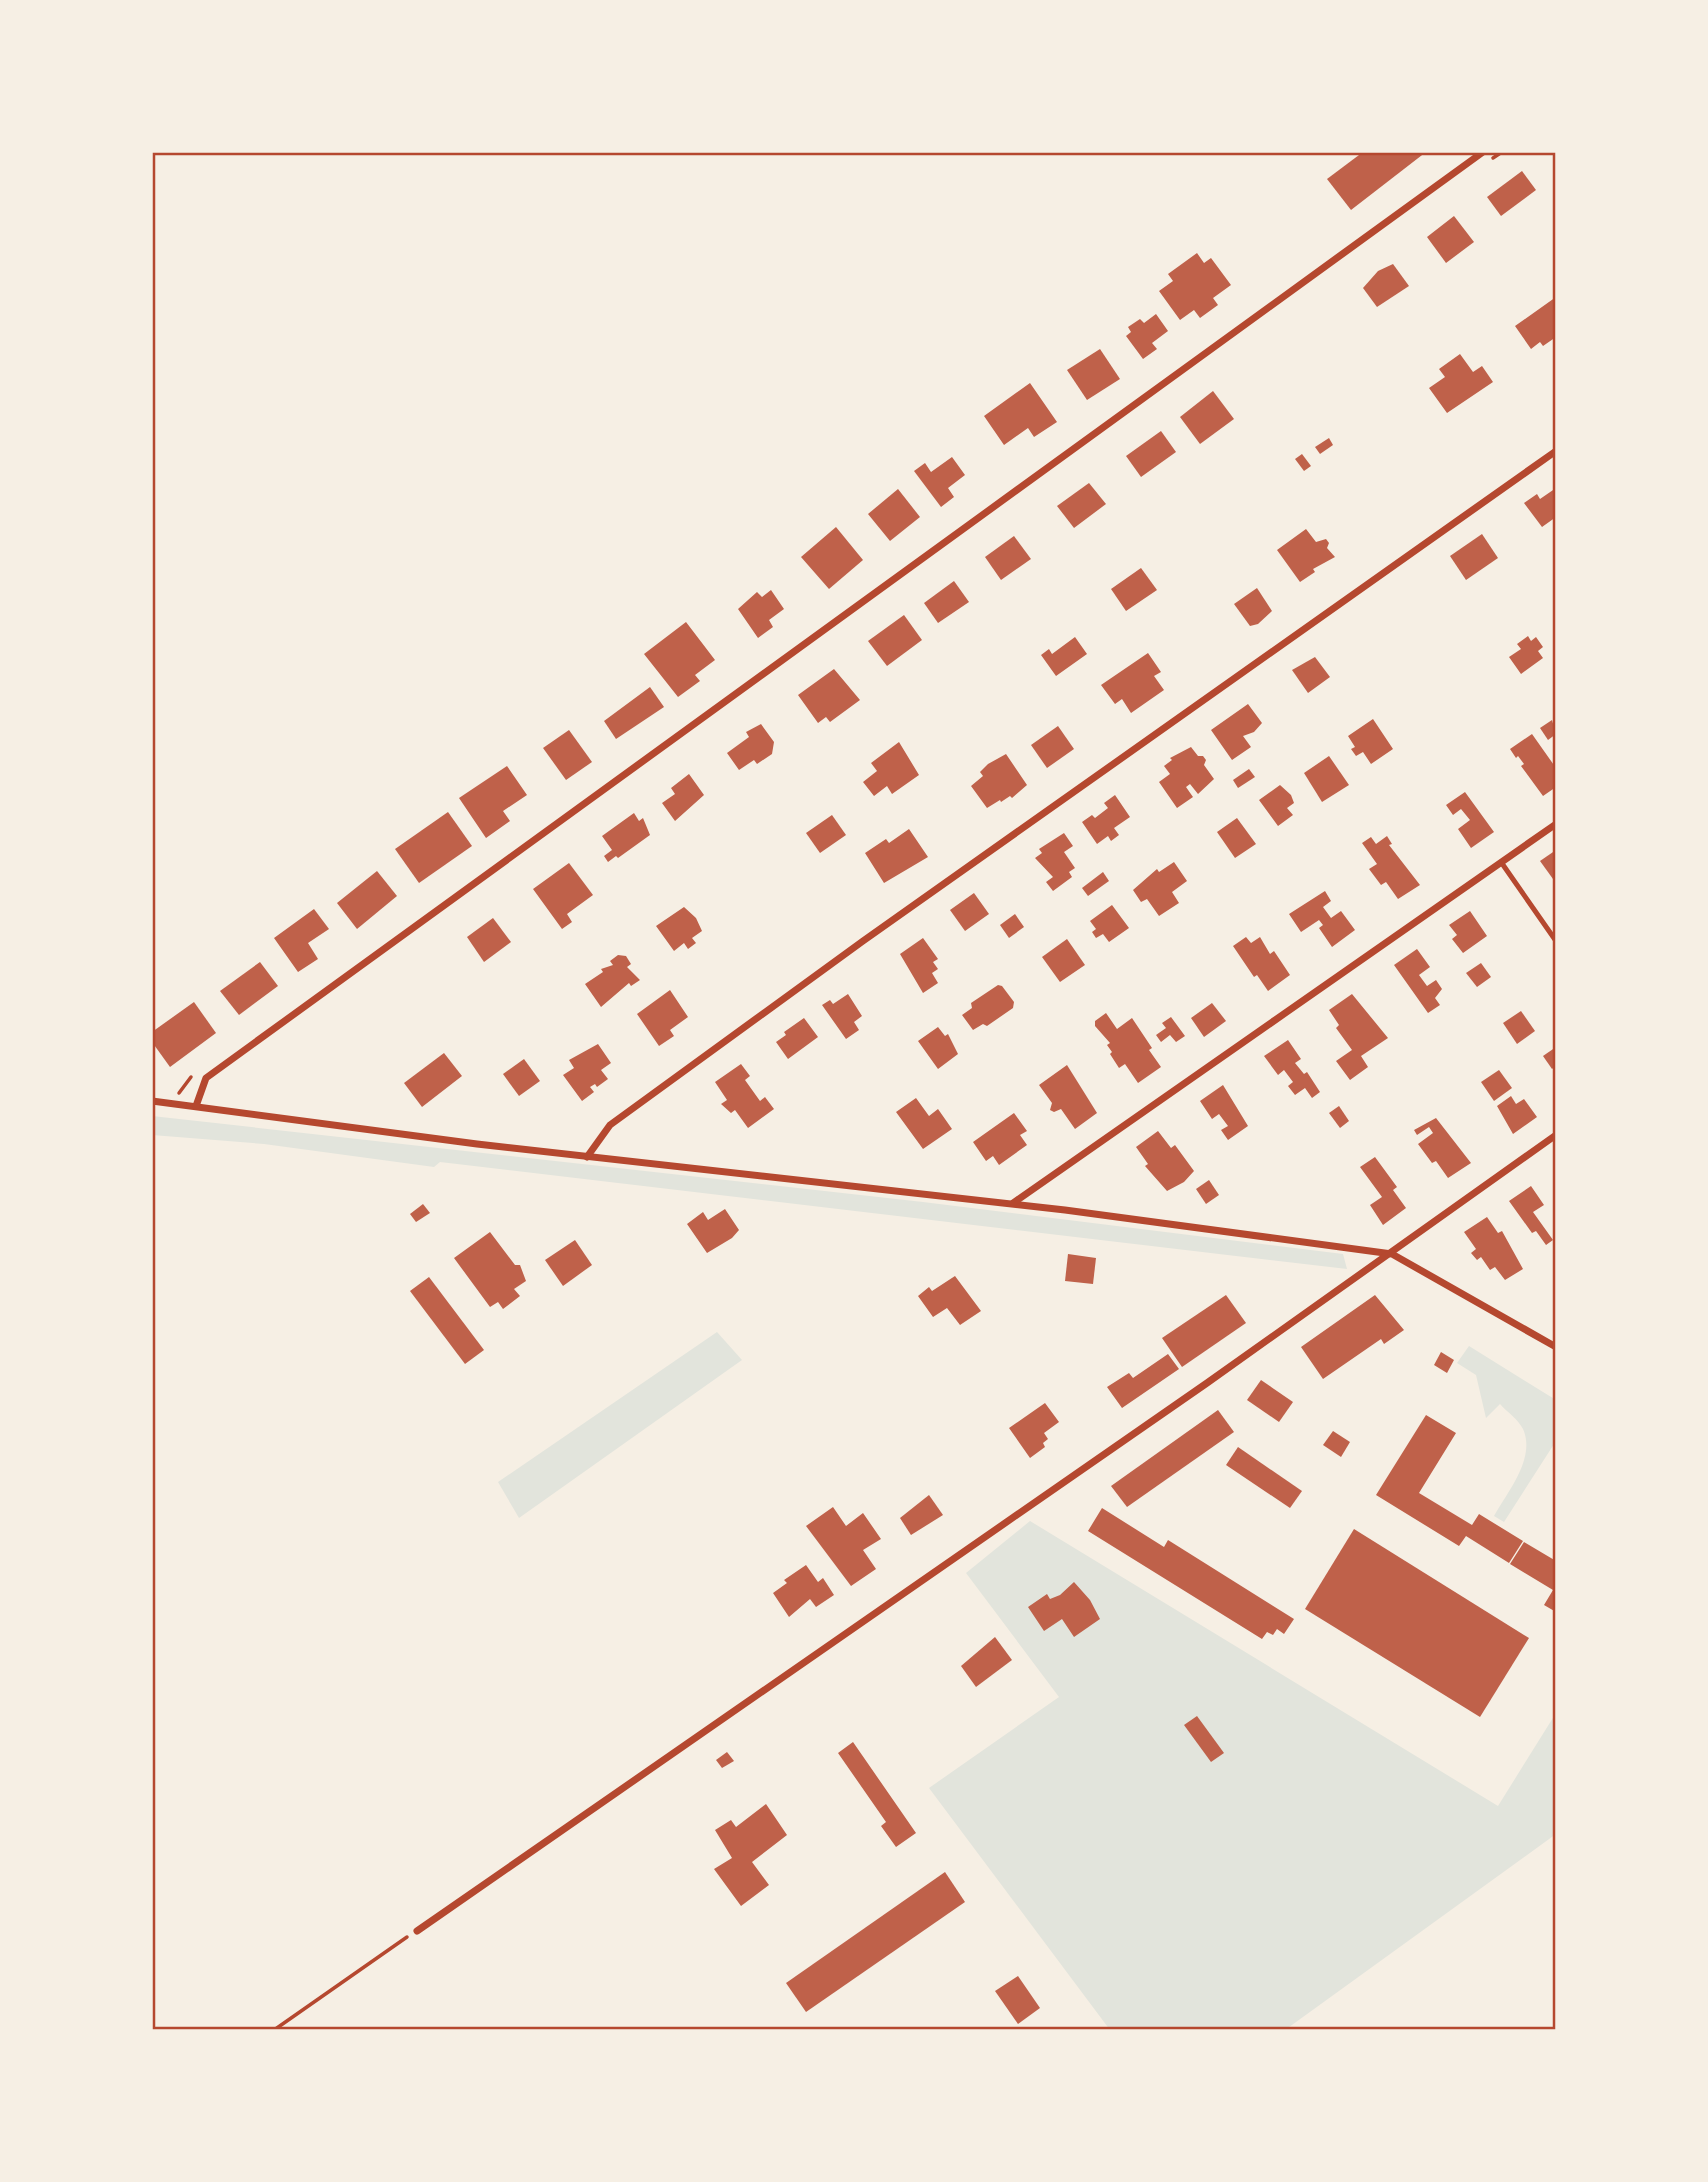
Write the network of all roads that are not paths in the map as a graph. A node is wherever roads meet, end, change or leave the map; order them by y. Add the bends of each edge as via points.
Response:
1 (1483, 152) edge
2 (1556, 451) edge
3 (1556, 824) edge
4 (1501, 862) junction
5 (1556, 941) edge
6 (152, 1101) edge
7 (196, 1106) junction
8 (1556, 1135) edge
9 (587, 1157) junction
10 (1012, 1204) junction
11 (1392, 1254) junction
12 (1556, 1347) edge
13 (417, 1931) road end

1 - 7 street via 206,1078
2 - 9 street via 610,1125
3 - 4 street
4 - 5 lane
4 - 10 street
6 - 7 street
7 - 9 street
8 - 11 street
9 - 10 street
10 - 11 street
11 - 12 street
11 - 13 street

